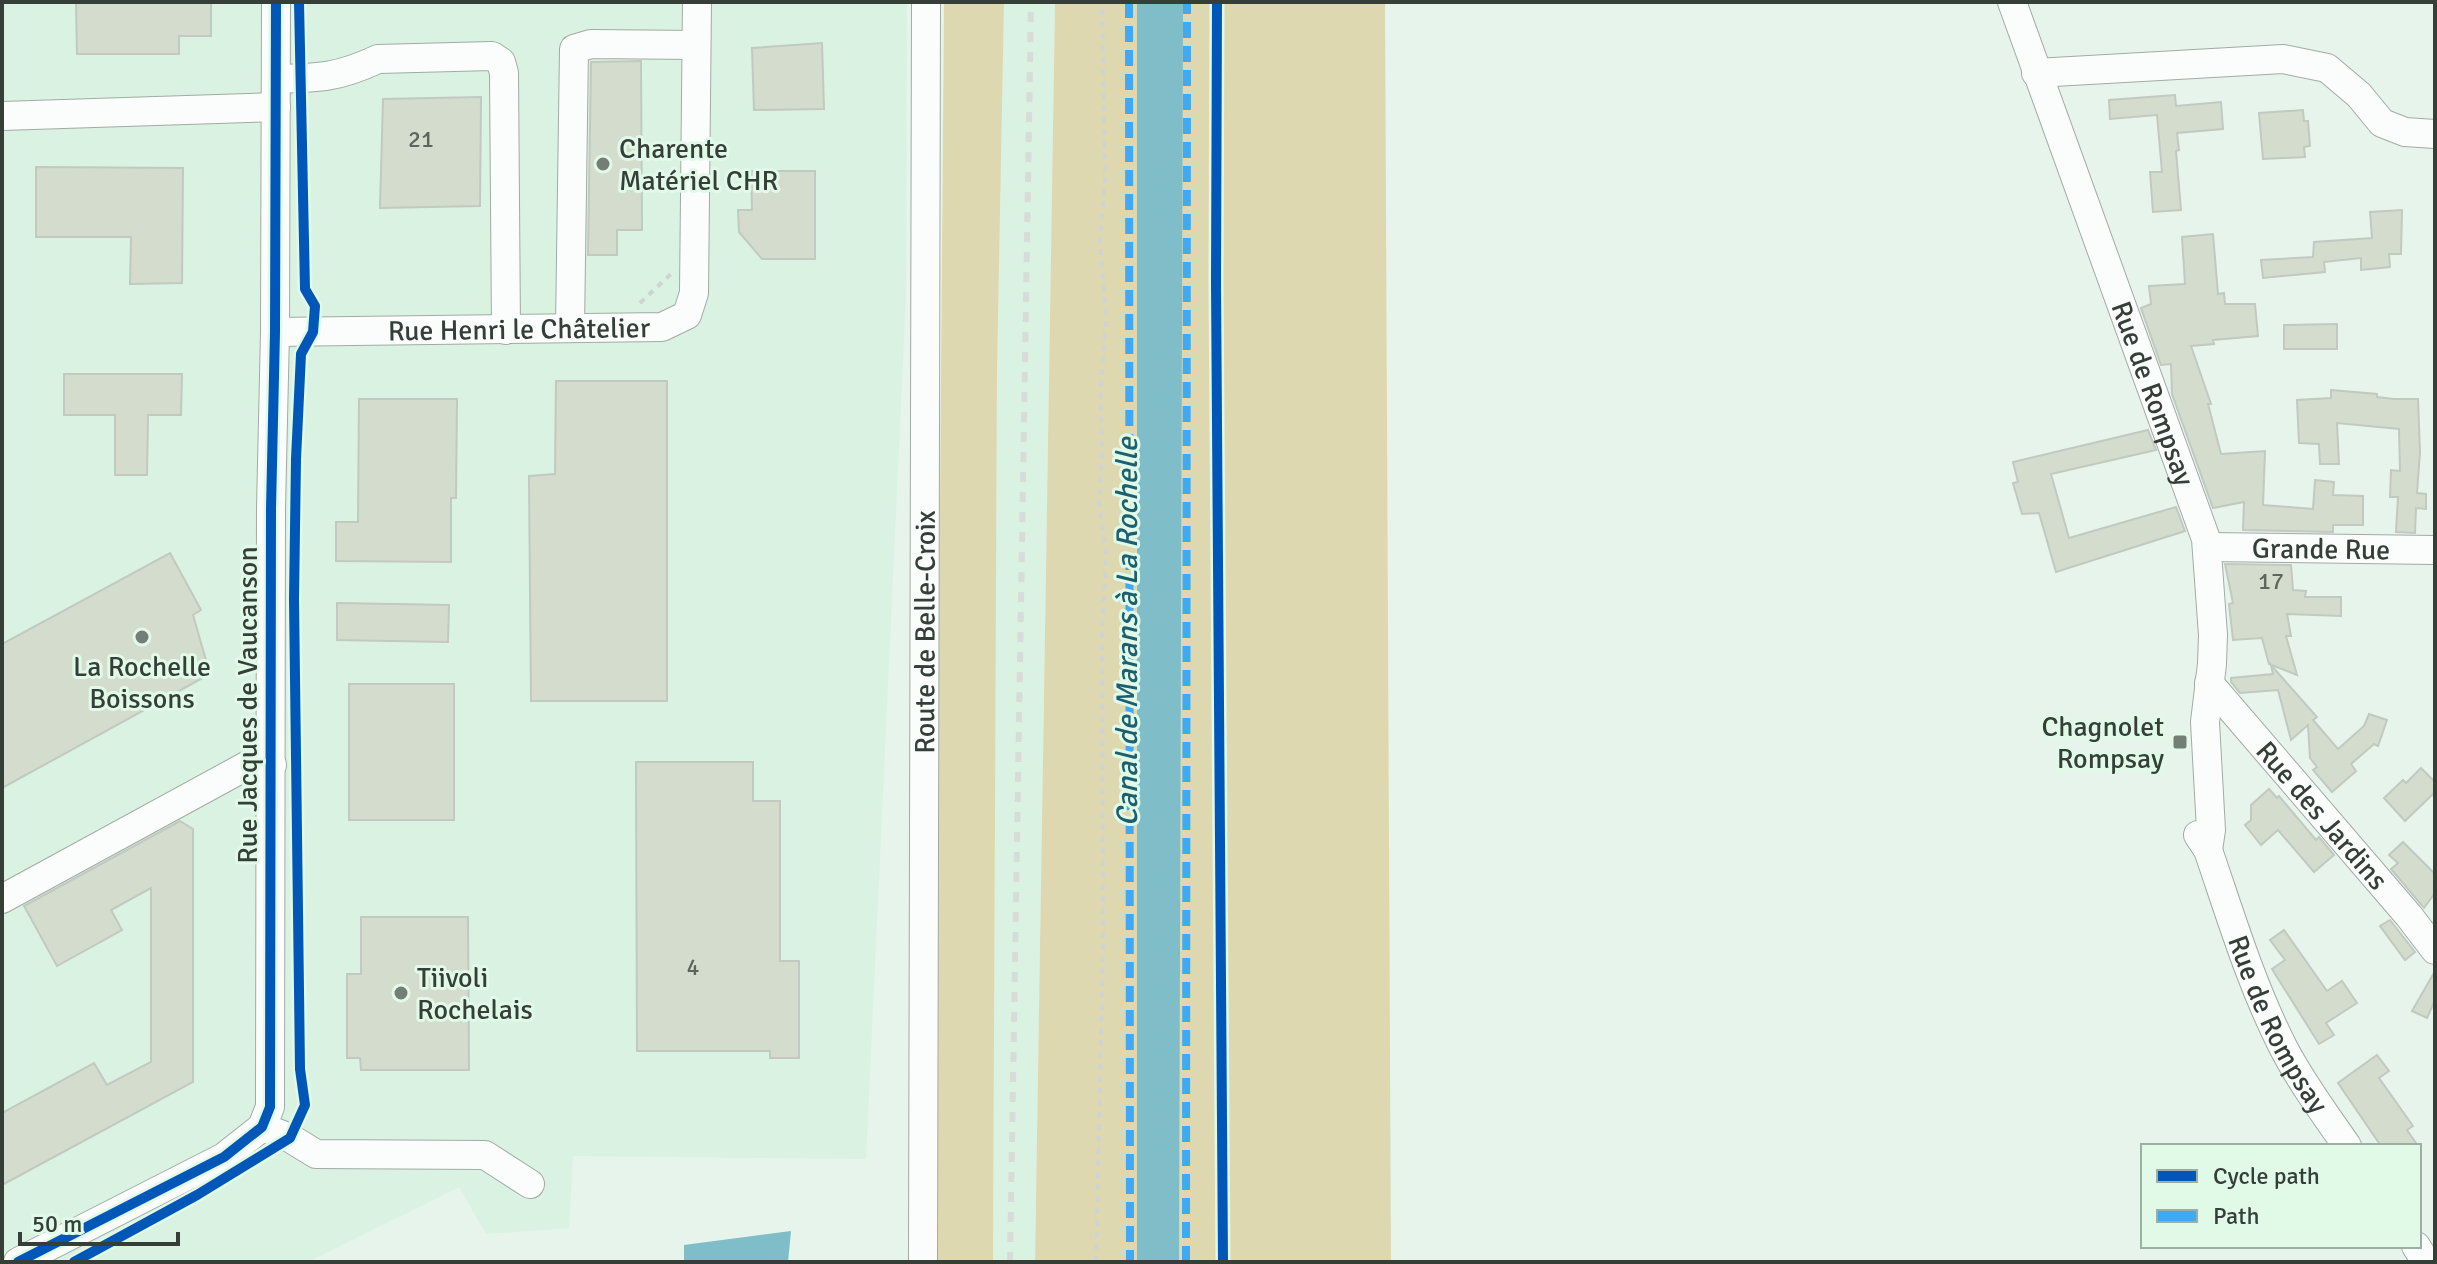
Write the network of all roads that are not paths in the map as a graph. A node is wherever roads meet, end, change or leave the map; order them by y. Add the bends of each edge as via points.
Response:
1 (276, 2) edge
2 (697, 2) edge
3 (926, 2) edge
4 (2012, 2) edge
5 (696, 45) junction
6 (2036, 73) junction
7 (276, 79) junction
8 (276, 107) junction
9 (2, 116) edge
10 (2435, 134) edge
11 (570, 328) junction
12 (506, 330) junction
13 (275, 332) junction
14 (2207, 547) junction
15 (2435, 550) edge
16 (2209, 683) junction
17 (272, 765) junction
18 (2, 899) edge
19 (2435, 950) edge
20 (262, 1127) junction
21 (2346, 1144) edge
22 (530, 1184) dead end
23 (18, 1262) edge
24 (923, 1262) edge

1 - 7 street, Rue Jacques de Vaucanson
2 - 5 street, Rue Henri le Châtelier
3 - 24 street, Route de Belle-Croix
4 - 6 street, Rue de Rompsay
5 - 11 street, Rue Henri le Châtelier via 694,293 687,315 662,327
5 - 11 street via 591,44 574,49
6 - 10 street via 2283,59 2327,68 2382,123 2405,132
6 - 14 street, Rue de Rompsay
7 - 8 street, Rue Jacques de Vaucanson
7 - 12 street via 317,79 378,59 492,56 501,62
8 - 9 street
8 - 13 street, Rue Jacques de Vaucanson
11 - 12 street, Rue Henri le Châtelier
12 - 13 street, Rue Henri le Châtelier
13 - 17 street, Rue Jacques de Vaucanson
14 - 15 street, Grande Rue
14 - 16 street, Rue de Rompsay via 2213,635
16 - 19 street, Rue des Jardins
16 - 21 street, Rue de Rompsay via 2205,722 2191,759 2195,831 2208,850 2246,964 2273,1025
17 - 18 street via 248,765
17 - 20 street, Rue Jacques de Vaucanson via 270,1107
20 - 22 street via 316,1154 485,1155
20 - 23 street via 224,1157

